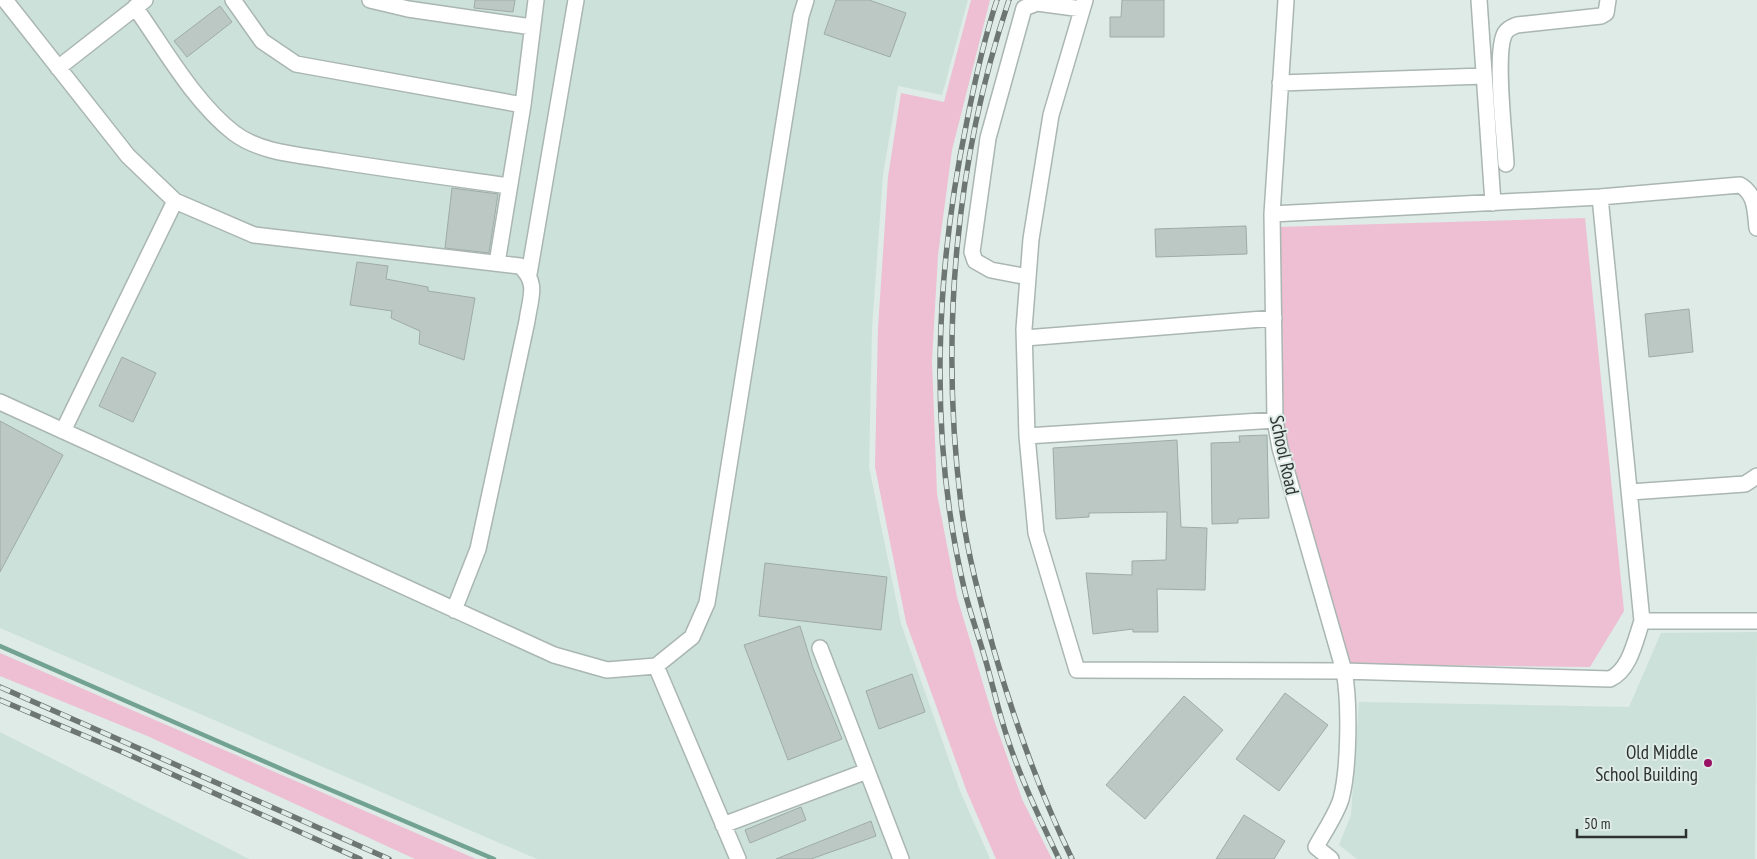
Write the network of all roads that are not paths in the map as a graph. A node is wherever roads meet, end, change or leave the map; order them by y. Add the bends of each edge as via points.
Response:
1 (5, 0) edge
2 (233, 0) edge
3 (370, 0) edge
4 (536, 0) edge
5 (576, 0) edge
6 (806, 0) edge
7 (1286, 0) edge
8 (1479, 0) edge
9 (1608, 0) edge
10 (140, 4) edge
11 (1083, 4) edge
12 (532, 27) junction
13 (58, 68) junction
14 (1484, 76) junction
15 (1280, 83) junction
16 (523, 105) junction
17 (1506, 164) dead end
18 (510, 186) junction
19 (1600, 197) junction
20 (175, 202) junction
21 (1493, 203) junction
22 (1272, 214) junction
23 (1757, 228) edge
24 (497, 263) junction
25 (530, 274) junction
26 (1028, 277) junction
27 (1274, 318) junction
28 (1025, 338) junction
29 (0, 402) edge
30 (1275, 420) junction
31 (63, 431) junction
32 (1027, 436) junction
33 (1757, 476) edge
34 (1630, 492) junction
35 (454, 610) junction
36 (1642, 621) junction
37 (1757, 622) edge
38 (820, 648) dead end
39 (656, 666) junction
40 (1344, 671) junction
41 (867, 771) junction
42 (723, 825) junction
43 (738, 859) edge
44 (901, 859) edge
45 (1331, 859) edge

1 - 13 street
2 - 16 street via 262,41 296,64
3 - 12 street via 408,9
4 - 12 street
5 - 25 street
6 - 39 street via 707,603 692,637
7 - 15 street, School Road
8 - 14 street
9 - 17 street via 1606,13 1601,16 1517,25 1504,33 1500,60
10 - 13 street
10 - 18 street via 191,87 217,118 253,144 278,152
11 - 26 street via 1051,115
11 - 26 street via 1037,3 1024,8 988,138 972,252 975,261 986,267
12 - 16 street
13 - 20 street via 128,156
14 - 15 street
14 - 21 street
15 - 22 street, School Road
16 - 18 street
18 - 24 street
19 - 21 street
19 - 23 street via 1740,184 1749,190
19 - 34 street
20 - 24 street via 254,235
20 - 31 street
21 - 22 street
22 - 27 street, School Road
24 - 25 street via 520,266
25 - 35 street via 532,283 527,321 478,549
26 - 28 street
27 - 28 street
27 - 30 street, School Road
28 - 32 street
29 - 31 street
30 - 32 street
30 - 40 street, School Road via 1280,448
31 - 35 street
32 - 40 street via 1036,533 1077,670
33 - 34 street via 1745,484
34 - 36 street
35 - 39 street via 554,656 607,670
36 - 37 street
36 - 40 street via 1626,664 1619,675 1610,679
38 - 41 street
39 - 42 street
40 - 45 street, School Road via 1349,693 1340,800 1316,847
41 - 42 street
41 - 44 street
42 - 43 street

